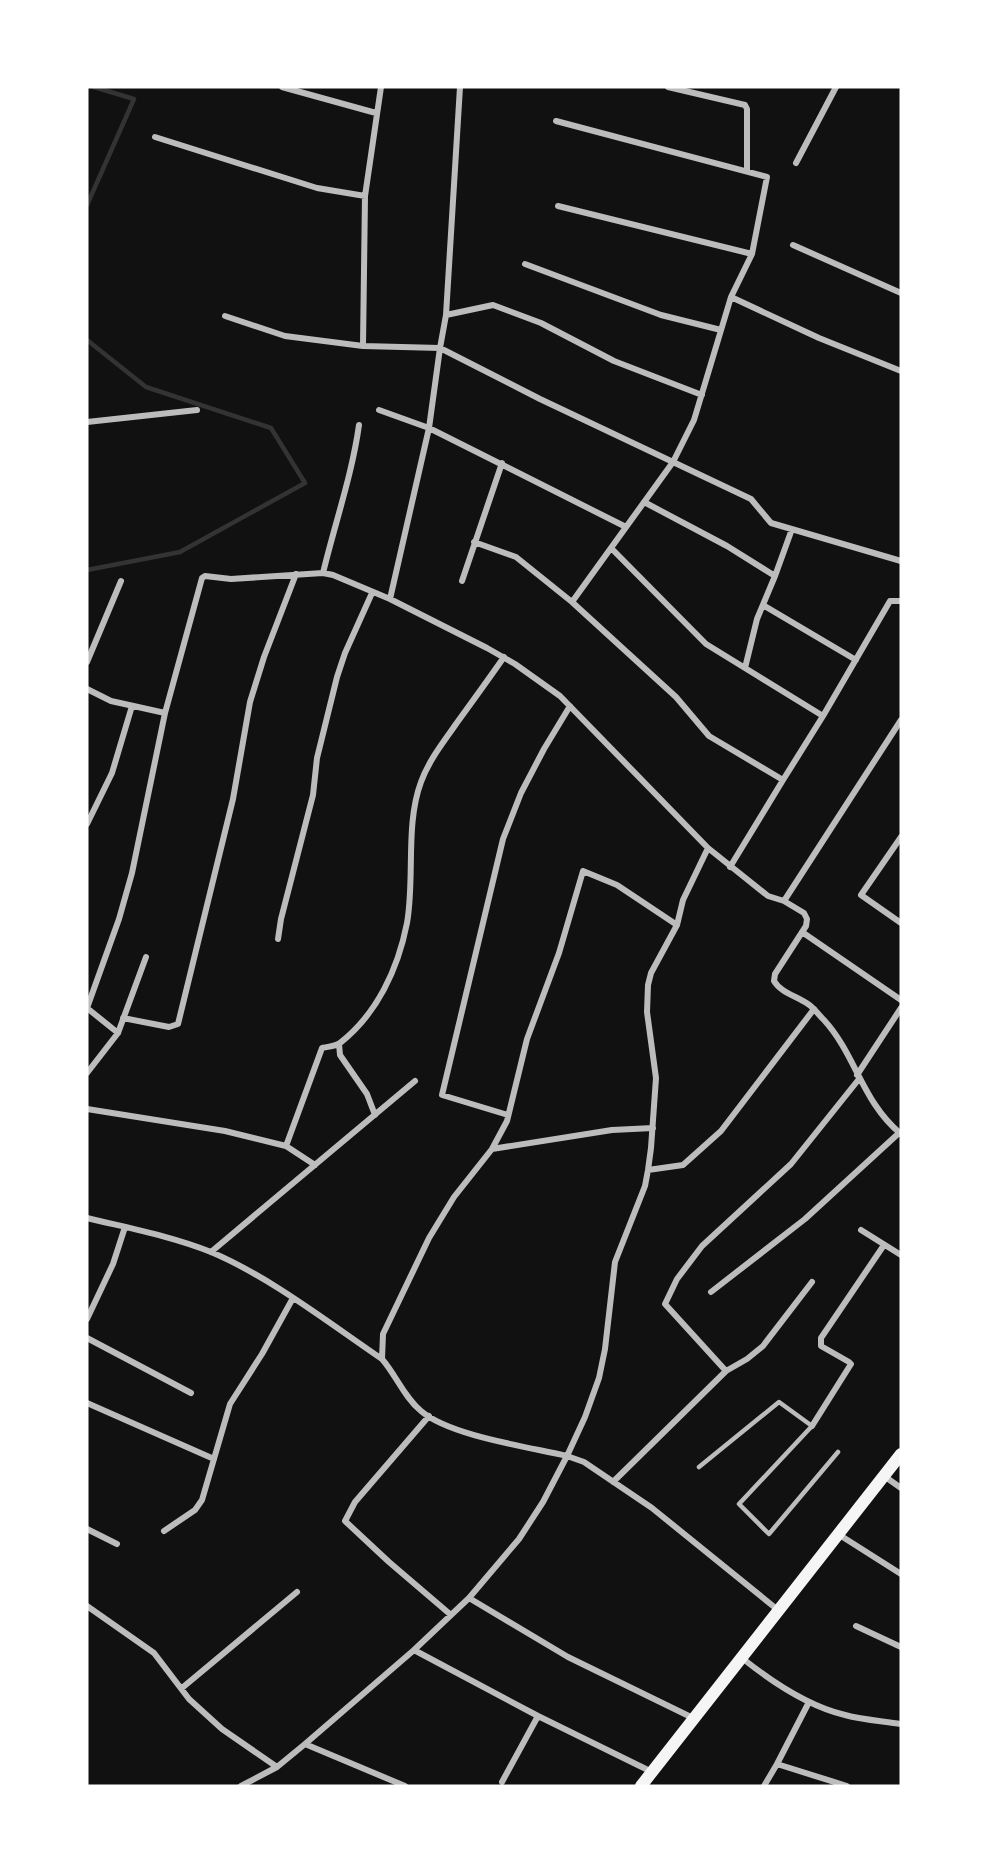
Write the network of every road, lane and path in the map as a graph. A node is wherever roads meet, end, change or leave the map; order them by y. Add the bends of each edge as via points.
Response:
1 (282, 87) edge
2 (381, 87) edge
3 (460, 87) edge
4 (671, 87) edge
5 (836, 87) edge
6 (376, 113) junction
7 (556, 121) dead end
8 (155, 137) dead end
9 (796, 162) dead end
10 (747, 171) junction
11 (365, 196) junction
12 (558, 206) dead end
13 (793, 245) dead end
14 (752, 254) junction
15 (525, 264) dead end
16 (901, 292) edge
17 (731, 297) junction
18 (446, 315) junction
19 (225, 316) dead end
20 (721, 330) junction
21 (363, 346) junction
22 (440, 348) junction
23 (901, 371) edge
24 (702, 395) junction
25 (197, 410) dead end
26 (379, 411) dead end
27 (87, 422) edge
28 (359, 425) dead end
29 (429, 428) junction
30 (674, 462) junction
31 (502, 463) junction
32 (644, 502) junction
33 (626, 527) junction
34 (792, 529) junction
35 (474, 542) junction
36 (611, 548) junction
37 (901, 561) edge
38 (323, 573) junction
39 (296, 574) junction
40 (775, 576) junction
41 (121, 581) dead end
42 (462, 581) dead end
43 (372, 593) junction
44 (390, 599) junction
45 (901, 601) edge
46 (572, 602) junction
47 (763, 605) junction
48 (504, 657) junction
49 (856, 660) junction
50 (87, 662) edge
51 (745, 668) junction
52 (87, 688) edge
53 (132, 706) junction
54 (570, 706) junction
55 (165, 713) junction
56 (823, 716) junction
57 (901, 720) edge
58 (783, 780) junction
59 (87, 824) edge
60 (901, 837) edge
61 (708, 848) junction
62 (729, 867) junction
63 (784, 901) junction
64 (901, 923) edge
65 (677, 925) junction
66 (802, 932) junction
67 (278, 939) dead end
68 (146, 957) dead end
69 (901, 1000) edge
70 (901, 1008) edge
71 (814, 1009) junction
72 (123, 1018) junction
73 (117, 1032) junction
74 (339, 1044) junction
75 (87, 1073) edge
76 (858, 1077) junction
77 (415, 1081) dead end
78 (87, 1109) edge
79 (375, 1115) junction
80 (508, 1115) junction
81 (653, 1128) junction
82 (900, 1134) edge
83 (286, 1146) junction
84 (492, 1149) junction
85 (315, 1165) junction
86 (648, 1170) junction
87 (87, 1218) edge
88 (125, 1227) junction
89 (861, 1230) dead end
90 (884, 1245) junction
91 (211, 1252) junction
92 (901, 1255) edge
93 (812, 1282) dead end
94 (711, 1292) dead end
95 (293, 1298) junction
96 (87, 1319) edge
97 (87, 1338) edge
98 (382, 1359) junction
99 (726, 1371) junction
100 (191, 1393) dead end
101 (87, 1403) edge
102 (429, 1416) junction
103 (812, 1426) junction
104 (838, 1452) dead end
105 (901, 1454) edge
106 (567, 1456) junction
107 (214, 1459) junction
108 (699, 1467) dead end
109 (884, 1476) junction
110 (613, 1482) junction
111 (901, 1488) edge
112 (87, 1529) edge
113 (164, 1531) dead end
114 (838, 1534) junction
115 (117, 1544) dead end
116 (901, 1574) edge
117 (297, 1592) dead end
118 (469, 1598) junction
119 (87, 1606) edge
120 (779, 1610) junction
121 (451, 1615) junction
122 (856, 1626) dead end
123 (901, 1647) edge
124 (414, 1650) junction
125 (741, 1658) junction
126 (182, 1688) junction
127 (809, 1702) junction
128 (538, 1716) junction
129 (693, 1718) junction
130 (901, 1724) edge
131 (305, 1744) junction
132 (777, 1764) junction
133 (277, 1767) junction
134 (652, 1772) junction
135 (502, 1782) dead end
136 (241, 1786) edge
137 (405, 1786) edge
138 (641, 1786) edge
139 (764, 1786) edge
140 (847, 1786) edge

1 - 6 street
2 - 6 street
3 - 18 street
4 - 10 street via 745,105
5 - 9 street
6 - 11 street
7 - 10 street
8 - 11 street via 316,188
10 - 14 street via 767,177
11 - 21 street
12 - 14 street
13 - 16 street
14 - 17 street
15 - 20 street via 661,315
17 - 20 street
17 - 23 street
18 - 22 street
18 - 24 street via 493,304 541,322 614,361
19 - 21 street via 285,336
20 - 24 street
21 - 22 street
22 - 29 street
22 - 30 street
24 - 30 street
25 - 27 street
26 - 29 street
28 - 38 street via 354,459
29 - 31 street
29 - 44 street
30 - 32 street
30 - 34 street via 751,499 771,523
31 - 33 street
31 - 35 street
32 - 33 street
32 - 40 street
33 - 36 street
34 - 37 street
34 - 40 street
35 - 42 street
35 - 46 street via 516,556
36 - 46 street
36 - 51 street via 706,644
38 - 39 street
38 - 43 street
39 - 55 street via 202,578
39 - 72 street via 250,702 232,799 178,1024 169,1027
40 - 47 street
41 - 50 street
43 - 44 street
43 - 67 street via 337,677 317,758 314,795
44 - 48 street
45 - 49 street via 890,601
46 - 58 street via 676,696 709,736
47 - 49 street
47 - 51 street
48 - 54 street
48 - 74 street via 426,769 415,810 407,922 395,961 379,1001 358,1029
49 - 56 street
51 - 56 street
52 - 53 street via 111,701
53 - 55 street
53 - 59 street via 112,773
54 - 61 street
54 - 80 street via 521,793 503,839 442,1095
55 - 73 street via 132,873 87,1008
56 - 58 street
57 - 63 street
58 - 62 street
60 - 64 street via 861,895
61 - 62 street
61 - 65 street via 683,900
62 - 63 street via 768,896
63 - 66 street via 804,913 807,920
65 - 80 street via 617,885 583,870 560,953 527,1039
65 - 81 street via 648,985 647,1012 656,1077
66 - 69 street
66 - 71 street via 774,981 777,987
68 - 72 street
70 - 76 street
71 - 76 street via 842,1045
71 - 86 street via 721,1131 683,1165
72 - 73 street
73 - 75 street
74 - 79 street via 340,1055 367,1094
74 - 83 street via 322,1048
76 - 82 street via 887,1123
76 - 99 street via 791,1164 702,1246 677,1279 665,1304
77 - 79 street
78 - 83 street via 225,1131
79 - 85 street
80 - 84 street
81 - 84 street via 612,1130
81 - 86 street
82 - 94 street via 805,1219
83 - 85 street
84 - 98 street via 454,1197 429,1238 383,1334
85 - 91 street
86 - 106 street via 615,1262 599,1378
87 - 88 street
88 - 91 street
88 - 96 street via 113,1264
89 - 90 street
90 - 92 street
90 - 103 street via 821,1338 821,1346 851,1364
91 - 95 street
93 - 99 street via 763,1346
95 - 98 street
95 - 107 street via 230,1404
97 - 100 street
98 - 102 street via 408,1399
99 - 110 street
101 - 107 street
102 - 106 street via 465,1432
102 - 121 street via 355,1502 345,1521
103 - 104 lane via 739,1504 769,1534
103 - 108 lane via 779,1402
105 - 109 main road
106 - 110 street via 584,1462
106 - 118 street via 519,1539
107 - 113 street via 202,1500 195,1510
109 - 111 street
109 - 114 main road
110 - 120 street via 652,1508
112 - 115 street
114 - 116 street
114 - 120 main road
117 - 126 street
118 - 121 street
118 - 129 street via 568,1657
119 - 126 street via 154,1653
120 - 125 main road
121 - 124 street
122 - 123 street
124 - 128 street
124 - 131 street
125 - 127 street
125 - 129 main road
126 - 133 street via 222,1729
127 - 130 street via 844,1715
127 - 132 street
128 - 134 street
128 - 135 street
129 - 134 main road
131 - 133 street
131 - 137 street
132 - 139 street
132 - 140 street
133 - 136 street
134 - 138 main road

